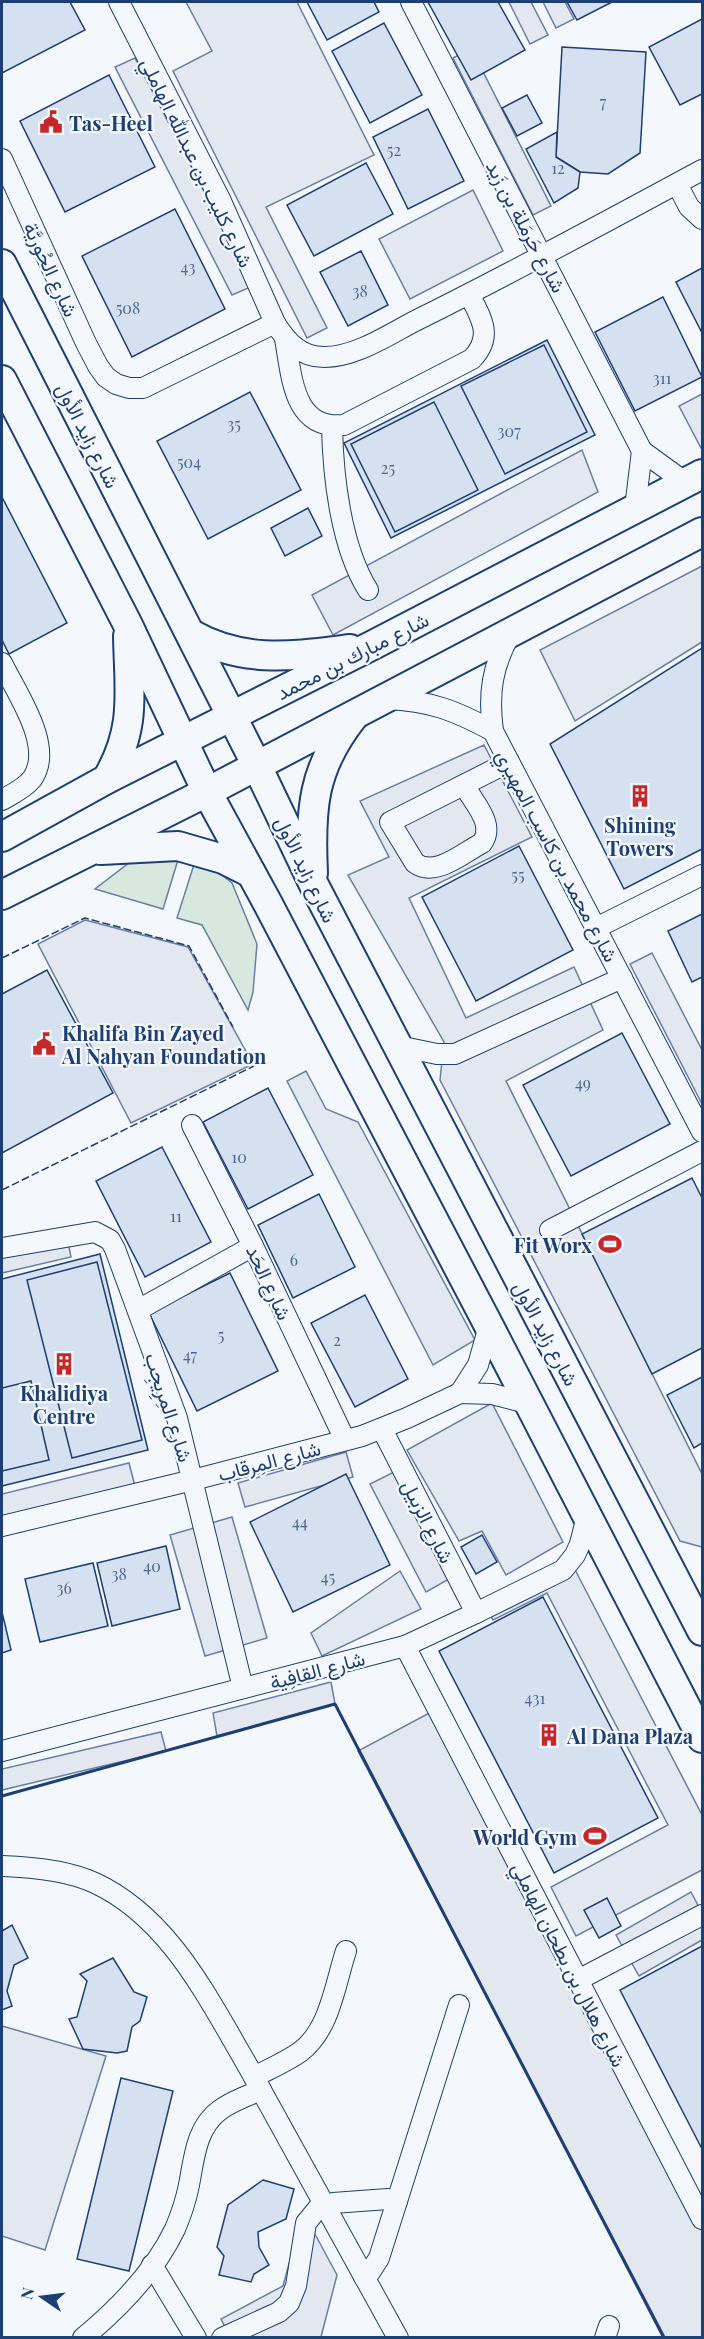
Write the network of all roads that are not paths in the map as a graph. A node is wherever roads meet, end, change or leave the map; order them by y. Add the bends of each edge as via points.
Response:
1 (119, 2) edge
2 (411, 2) edge
3 (2, 159) edge
4 (702, 170) edge
5 (677, 184) junction
6 (702, 219) edge
7 (542, 254) junction
8 (2, 264) edge
9 (469, 294) junction
10 (280, 331) junction
11 (2, 380) edge
12 (332, 426) junction
13 (642, 451) junction
14 (694, 478) edge
15 (635, 508) junction
16 (702, 532) edge
17 (368, 590) dead end
18 (128, 625) junction
19 (511, 633) junction
20 (191, 634) junction
21 (373, 645) junction
22 (5, 670) edge
23 (369, 705) junction
24 (232, 718) junction
25 (494, 731) junction
26 (182, 741) junction
27 (509, 762) junction
28 (256, 764) junction
29 (107, 779) junction
30 (464, 785) junction
31 (207, 792) junction
32 (2, 800) edge
33 (2, 837) edge
34 (87, 851) junction
35 (251, 873) junction
36 (702, 874) edge
37 (314, 885) junction
38 (2, 895) edge
39 (596, 928) junction
40 (622, 978) junction
41 (398, 1046) junction
42 (192, 1125) dead end
43 (702, 1132) edge
44 (702, 1151) edge
45 (550, 1230) dead end
46 (253, 1246) junction
47 (2, 1248) edge
48 (138, 1310) junction
49 (489, 1326) junction
50 (460, 1393) junction
51 (527, 1402) junction
52 (382, 1429) junction
53 (345, 1440) junction
54 (193, 1480) junction
55 (586, 1516) junction
56 (2, 1526) edge
57 (476, 1613) junction
58 (702, 1631) edge
59 (405, 1646) junction
60 (243, 1688) junction
61 (702, 1738) edge
62 (2, 1751) edge
63 (2, 1866) edge
64 (702, 1915) edge
65 (346, 1951) dead end
66 (578, 1980) junction
67 (459, 2005) dead end
68 (258, 2084) junction
69 (397, 2201) junction
70 (325, 2204) junction
71 (702, 2219) edge
72 (152, 2265) junction
73 (364, 2277) junction
74 (83, 2337) edge
75 (196, 2337) edge
76 (222, 2337) edge
77 (398, 2337) edge

1 - 10 street, شارع كليب بن عبدالله الهاملي via 220,199
2 - 7 street, شارع حَرمَلة بن زَيد
3 - 10 street, شارع الحُوريَّة via 86,344 106,377 116,384 142,388
4 - 5 street
5 - 6 street via 689,207
5 - 7 street
7 - 9 street
7 - 13 street, شارع حَرمَلة بن زَيد
8 - 20 main road, شارع زايد الأول
9 - 10 street via 345,355 323,357 302,353
9 - 12 street via 485,333 479,352 472,359 355,420
10 - 12 street, شارع كليب بن عبدالله الهاملي via 302,408 320,423
11 - 18 main road
12 - 17 street via 336,482 349,546
13 - 14 street, شارع حَرمَلة بن زَيد
13 - 15 street
14 - 15 main road, شارع مبارك بن محمد
15 - 21 main road, شارع مبارك بن محمد
16 - 19 main road
18 - 26 main road
18 - 29 main road via 128,729
19 - 23 main road
19 - 25 street, شارع محمد بن كاسب المهيري via 494,671 490,693
20 - 21 main road via 224,650 249,655 293,656
20 - 24 main road, شارع زايد الأول
21 - 24 main road, شارع مبارك بن محمد
22 - 32 street via 39,740 40,757 32,779
23 - 25 street, شارع محمد بن كاسب المهيري via 423,702 461,714
23 - 28 main road
23 - 37 main road via 339,734 318,780 312,807
24 - 26 main road, شارع مبارك بن محمد
24 - 28 main road, شارع زايد الأول
25 - 27 street, شارع محمد بن كاسب المهيري
26 - 29 main road, شارع مبارك بن محمد
26 - 31 main road
27 - 30 street
27 - 39 street, شارع محمد بن كاسب المهيري
28 - 31 main road
28 - 37 main road, شارع زايد الأول
29 - 33 main road, شارع مبارك بن محمد
30 - 30 street via 486,824 485,839 437,867 420,867 390,822
31 - 34 main road
31 - 35 main road
34 - 35 main road via 178,846 223,859
34 - 38 main road
35 - 49 main road
36 - 39 street
37 - 41 main road, شارع زايد الأول
39 - 40 street, شارع محمد بن كاسب المهيري
40 - 41 street, شارع محمد بن كاسب المهيري via 462,1052 446,1055
40 - 43 street, شارع محمد بن كاسب المهيري
41 - 58 main road, شارع زايد الأول
42 - 46 street, شارع الحَد
44 - 45 street
46 - 48 street
46 - 53 street, شارع الحَد
47 - 48 street, شارع المِرِيجِب via 84,1232 103,1235 115,1249
48 - 54 street, شارع المِرِيجِب via 177,1418
49 - 50 street via 478,1365
49 - 51 main road
50 - 51 street, شارع المِرقاب via 492,1394
50 - 52 street, شارع المِرقاب
51 - 55 main road
52 - 53 street, شارع المِرقاب
52 - 57 street, شارع الزبيل
53 - 54 street, شارع المِرقاب
54 - 56 street, شارع المِرقاب
54 - 60 street, شارع المِرِيجِب
55 - 57 street, شارع القافِية via 580,1544 563,1570
55 - 61 main road
57 - 59 street, شارع القافِية
59 - 60 street, شارع القافِية
59 - 66 street, شارع هلال بن بطحان الهاملي
60 - 62 street, شارع القافِية
63 - 68 street via 48,1870 95,1883 147,1918 200,1982
64 - 66 street
65 - 68 street via 318,2033 300,2053
66 - 71 street, شارع هلال بن بطحان الهاملي
67 - 69 street
68 - 70 street
68 - 72 street via 218,2111 204,2128 183,2209
69 - 70 street
69 - 73 street via 379,2258
70 - 73 street
70 - 76 street via 306,2223 296,2286 289,2303 279,2312
72 - 74 street
72 - 75 street
73 - 77 street

